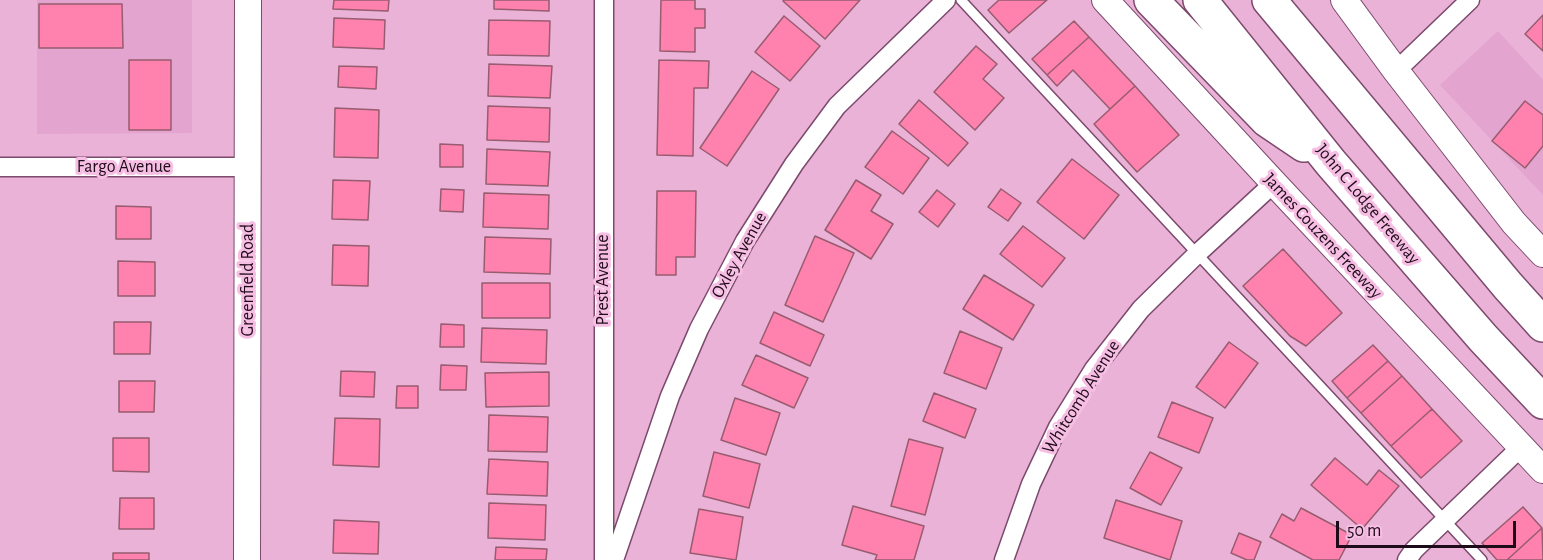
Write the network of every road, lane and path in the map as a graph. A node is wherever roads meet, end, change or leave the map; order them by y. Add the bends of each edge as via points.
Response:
1 (248, 0) edge
2 (604, 0) edge
3 (946, 0) edge
4 (961, 0) edge
5 (1105, 0) edge
6 (1151, 0) edge
7 (1200, 0) edge
8 (1344, 0) edge
9 (1470, 0) edge
10 (1274, 4) edge
11 (1396, 71) junction
12 (1331, 163) junction
13 (0, 167) edge
14 (248, 167) junction
15 (1274, 183) junction
16 (1197, 254) junction
17 (1543, 254) edge
18 (1543, 325) edge
19 (1543, 402) edge
20 (1521, 447) junction
21 (1543, 470) edge
22 (1445, 520) junction
23 (247, 560) edge
24 (604, 560) edge
25 (614, 560) edge
26 (1004, 560) edge
27 (1407, 560) edge
28 (1482, 560) edge

1 - 14 main road, Greenfield Road
2 - 24 street, Prest Avenue
3 - 25 street, Oxley Avenue via 837,106 745,241 699,329 670,396
4 - 16 lane
5 - 15 main road, James Couzens Freeway
6 - 12 highway via 1267,120
7 - 12 highway, John C Lodge Freeway
8 - 11 main road
9 - 11 street
10 - 18 highway
11 - 17 main road via 1514,223
12 - 19 highway, John C Lodge Freeway
13 - 14 street, Fargo Avenue
14 - 23 main road, Greenfield Road
15 - 16 street, Whitcomb Avenue
15 - 20 main road, James Couzens Freeway
16 - 22 lane
16 - 26 street, Whitcomb Avenue via 1141,309 1094,369 1058,427 1031,484
20 - 21 main road, James Couzens Freeway
20 - 22 street
22 - 27 street
22 - 28 lane

